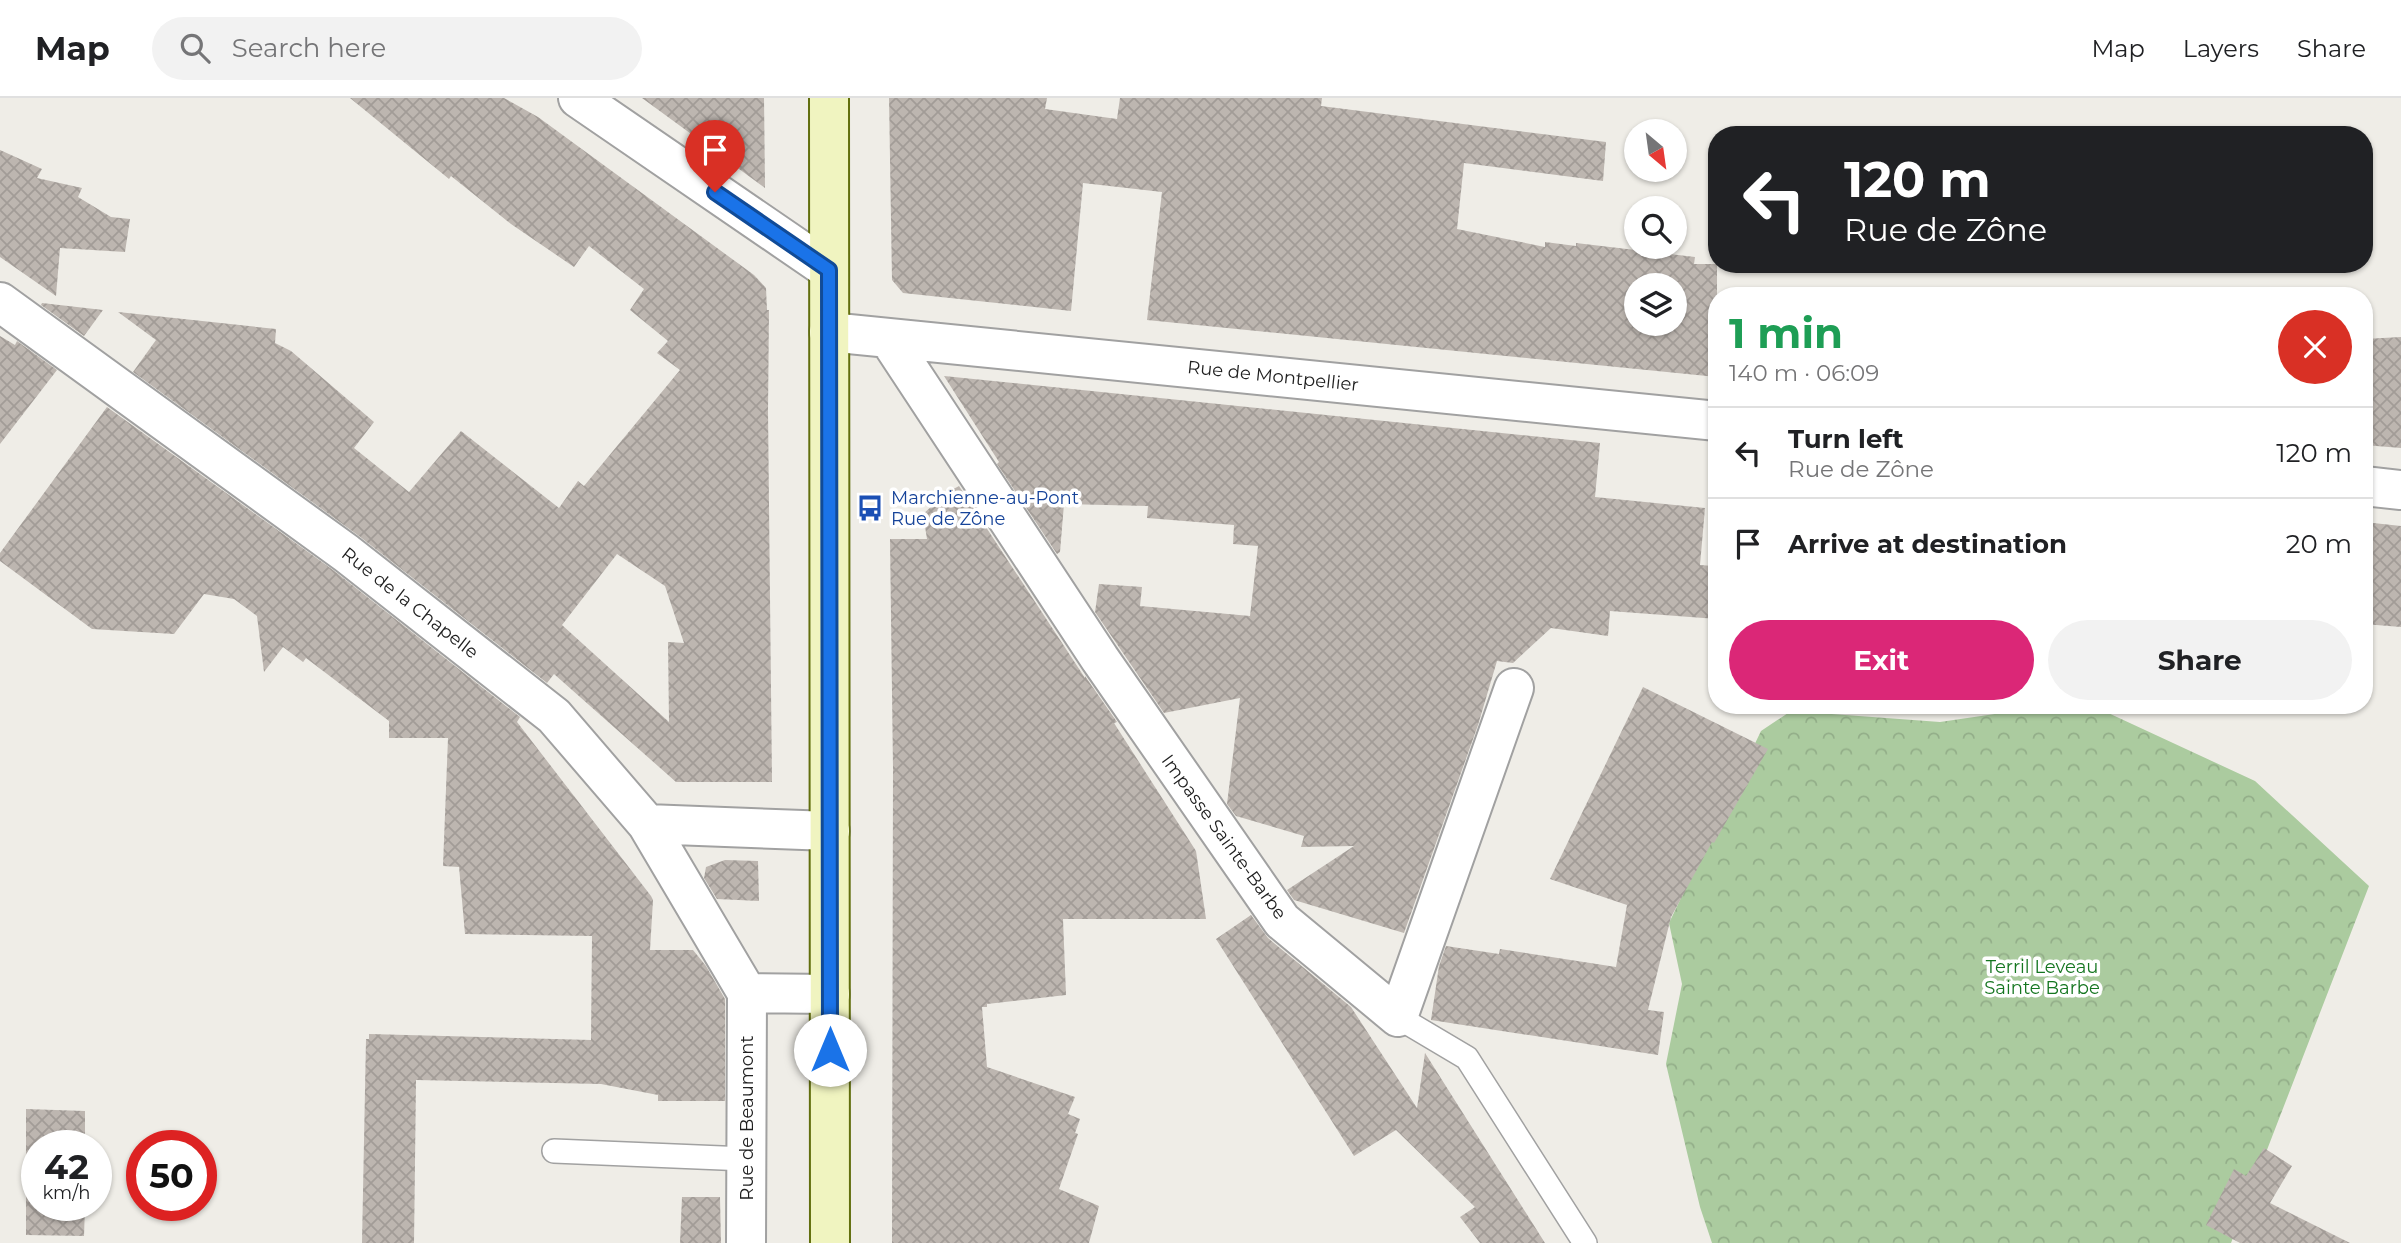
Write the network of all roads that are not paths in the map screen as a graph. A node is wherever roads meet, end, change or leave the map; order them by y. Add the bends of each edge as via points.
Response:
1 (578, 98) edge
2 (829, 98) edge
3 (829, 270) junction
4 (0, 302) edge
5 (829, 332) junction
6 (889, 339) junction
7 (1708, 420) edge
8 (2373, 487) edge
9 (2401, 490) edge
10 (1514, 688) dead end
11 (647, 824) junction
12 (830, 831) junction
13 (747, 993) junction
14 (830, 995) junction
15 (1398, 1017) junction
16 (554, 1152) dead end
17 (747, 1159) junction
18 (746, 1243) edge
19 (830, 1243) edge
20 (1585, 1243) edge

1 - 3 street
2 - 3 main road
3 - 5 main road
4 - 11 street, Rue de la Chapelle via 346,553 554,716
5 - 6 street, Rue de Montpellier
5 - 12 main road
6 - 7 street, Rue de Montpellier
6 - 15 street, Impasse Sainte-Barbe via 1107,670 1282,921
8 - 9 street
10 - 15 street
11 - 12 street
11 - 13 street
12 - 14 main road
13 - 14 street
13 - 17 street, Rue de Beaumont
14 - 19 main road
15 - 20 lane via 1467,1058
16 - 17 lane
17 - 18 street, Rue de Beaumont

